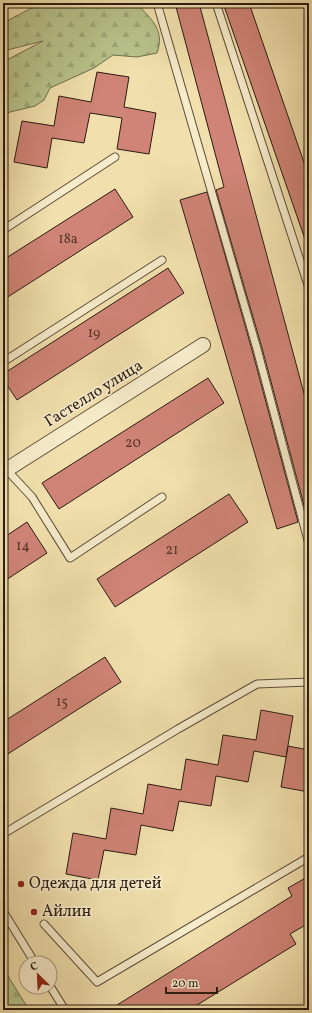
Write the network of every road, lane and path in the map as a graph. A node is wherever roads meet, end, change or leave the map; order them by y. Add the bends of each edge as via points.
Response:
1 (157, 3) edge
2 (216, 3) edge
3 (114, 157) dead end
4 (3, 230) edge
5 (162, 260) dead end
6 (309, 288) edge
7 (203, 345) dead end
8 (3, 362) edge
9 (4, 469) edge
10 (162, 496) dead end
11 (309, 544) edge
12 (309, 682) edge
13 (3, 834) edge
14 (309, 857) edge
15 (3, 911) edge
16 (44, 924) dead end
17 (31, 955) edge
18 (56, 995) edge
19 (65, 1010) edge

1 - 11 lane via 257,349
2 - 6 lane
3 - 4 lane
5 - 8 lane
7 - 9 street, Гастелло улица
9 - 10 lane via 32,497 70,558
12 - 13 lane via 257,684
14 - 16 lane via 97,982
15 - 17 lane
18 - 19 lane

